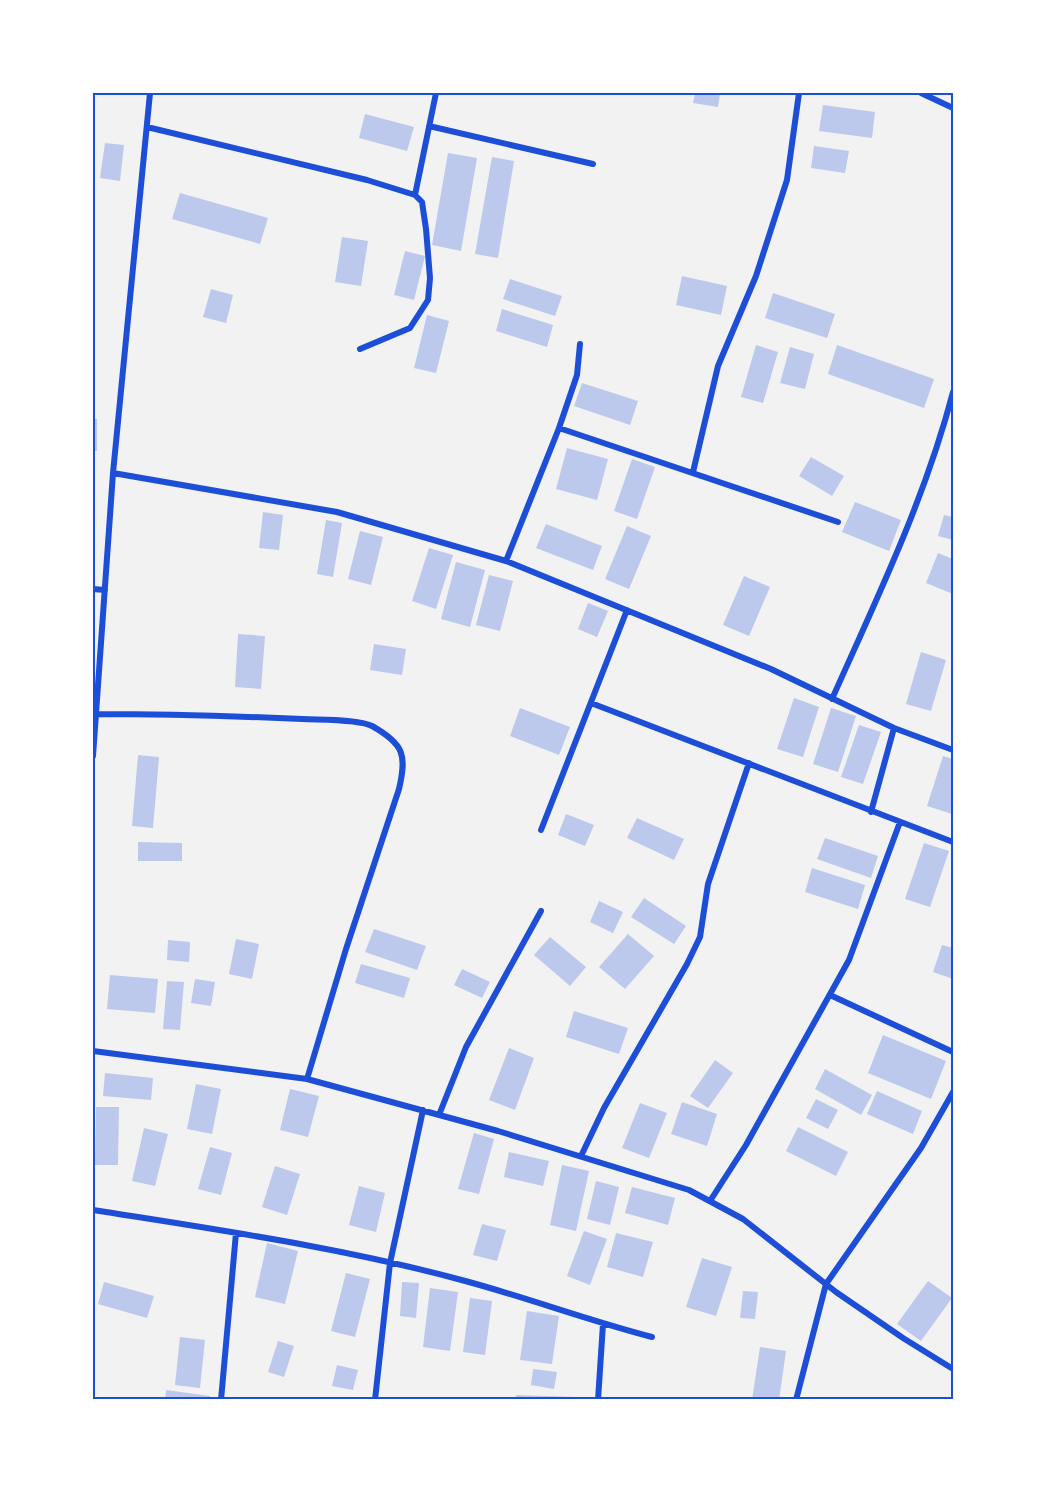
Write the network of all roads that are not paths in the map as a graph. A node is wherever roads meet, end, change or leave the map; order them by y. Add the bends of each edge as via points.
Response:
1 (150, 93) edge
2 (436, 93) edge
3 (799, 93) edge
4 (921, 93) edge
5 (953, 108) edge
6 (429, 126) junction
7 (147, 127) junction
8 (593, 164) dead end
9 (415, 195) junction
10 (580, 344) dead end
11 (360, 349) dead end
12 (953, 392) edge
13 (559, 428) junction
14 (693, 472) junction
15 (113, 473) junction
16 (838, 522) dead end
17 (506, 561) junction
18 (93, 589) edge
19 (105, 590) junction
20 (627, 610) junction
21 (831, 699) junction
22 (591, 703) junction
23 (96, 714) junction
24 (894, 728) junction
25 (953, 750) edge
26 (93, 756) edge
27 (749, 763) junction
28 (871, 812) junction
29 (900, 822) junction
30 (541, 830) dead end
31 (953, 842) edge
32 (541, 911) dead end
33 (830, 995) junction
34 (93, 1051) edge
35 (953, 1052) edge
36 (307, 1079) junction
37 (953, 1092) edge
38 (423, 1110) junction
39 (439, 1115) junction
40 (581, 1156) junction
41 (710, 1201) junction
42 (93, 1210) edge
43 (236, 1233) junction
44 (390, 1263) junction
45 (826, 1284) junction
46 (603, 1324) junction
47 (652, 1337) dead end
48 (953, 1369) edge
49 (221, 1400) edge
50 (375, 1400) edge
51 (598, 1400) edge
52 (796, 1400) edge

1 - 7 street
2 - 6 street
3 - 14 street via 787,180 756,276 718,366
4 - 5 street
6 - 8 street
6 - 9 street
7 - 9 street
7 - 15 street
9 - 11 street via 422,202 426,229 428,300 410,328
10 - 13 street via 577,375
12 - 21 street via 904,540
13 - 14 street
13 - 17 street
14 - 16 street
15 - 17 street via 337,512
15 - 19 street
17 - 20 street
18 - 19 street
19 - 23 street
20 - 21 street via 771,669
20 - 22 street
21 - 24 street
22 - 27 street
22 - 30 street
23 - 26 street
23 - 36 street via 331,720 370,725 395,743 403,755 399,789
24 - 25 street
24 - 28 street
27 - 28 street
27 - 40 street via 708,884 700,938
28 - 29 street
29 - 31 street
29 - 33 street via 849,960
32 - 39 street via 466,1047
33 - 35 street
33 - 41 street
34 - 36 street
36 - 38 street
37 - 45 street via 921,1148
38 - 39 street
38 - 44 street
39 - 40 street
40 - 41 street via 689,1190
41 - 45 street via 742,1219
42 - 43 street
43 - 44 street
43 - 49 street
44 - 46 street via 469,1282
44 - 50 street
45 - 48 street
45 - 52 street
46 - 47 street
46 - 51 street

